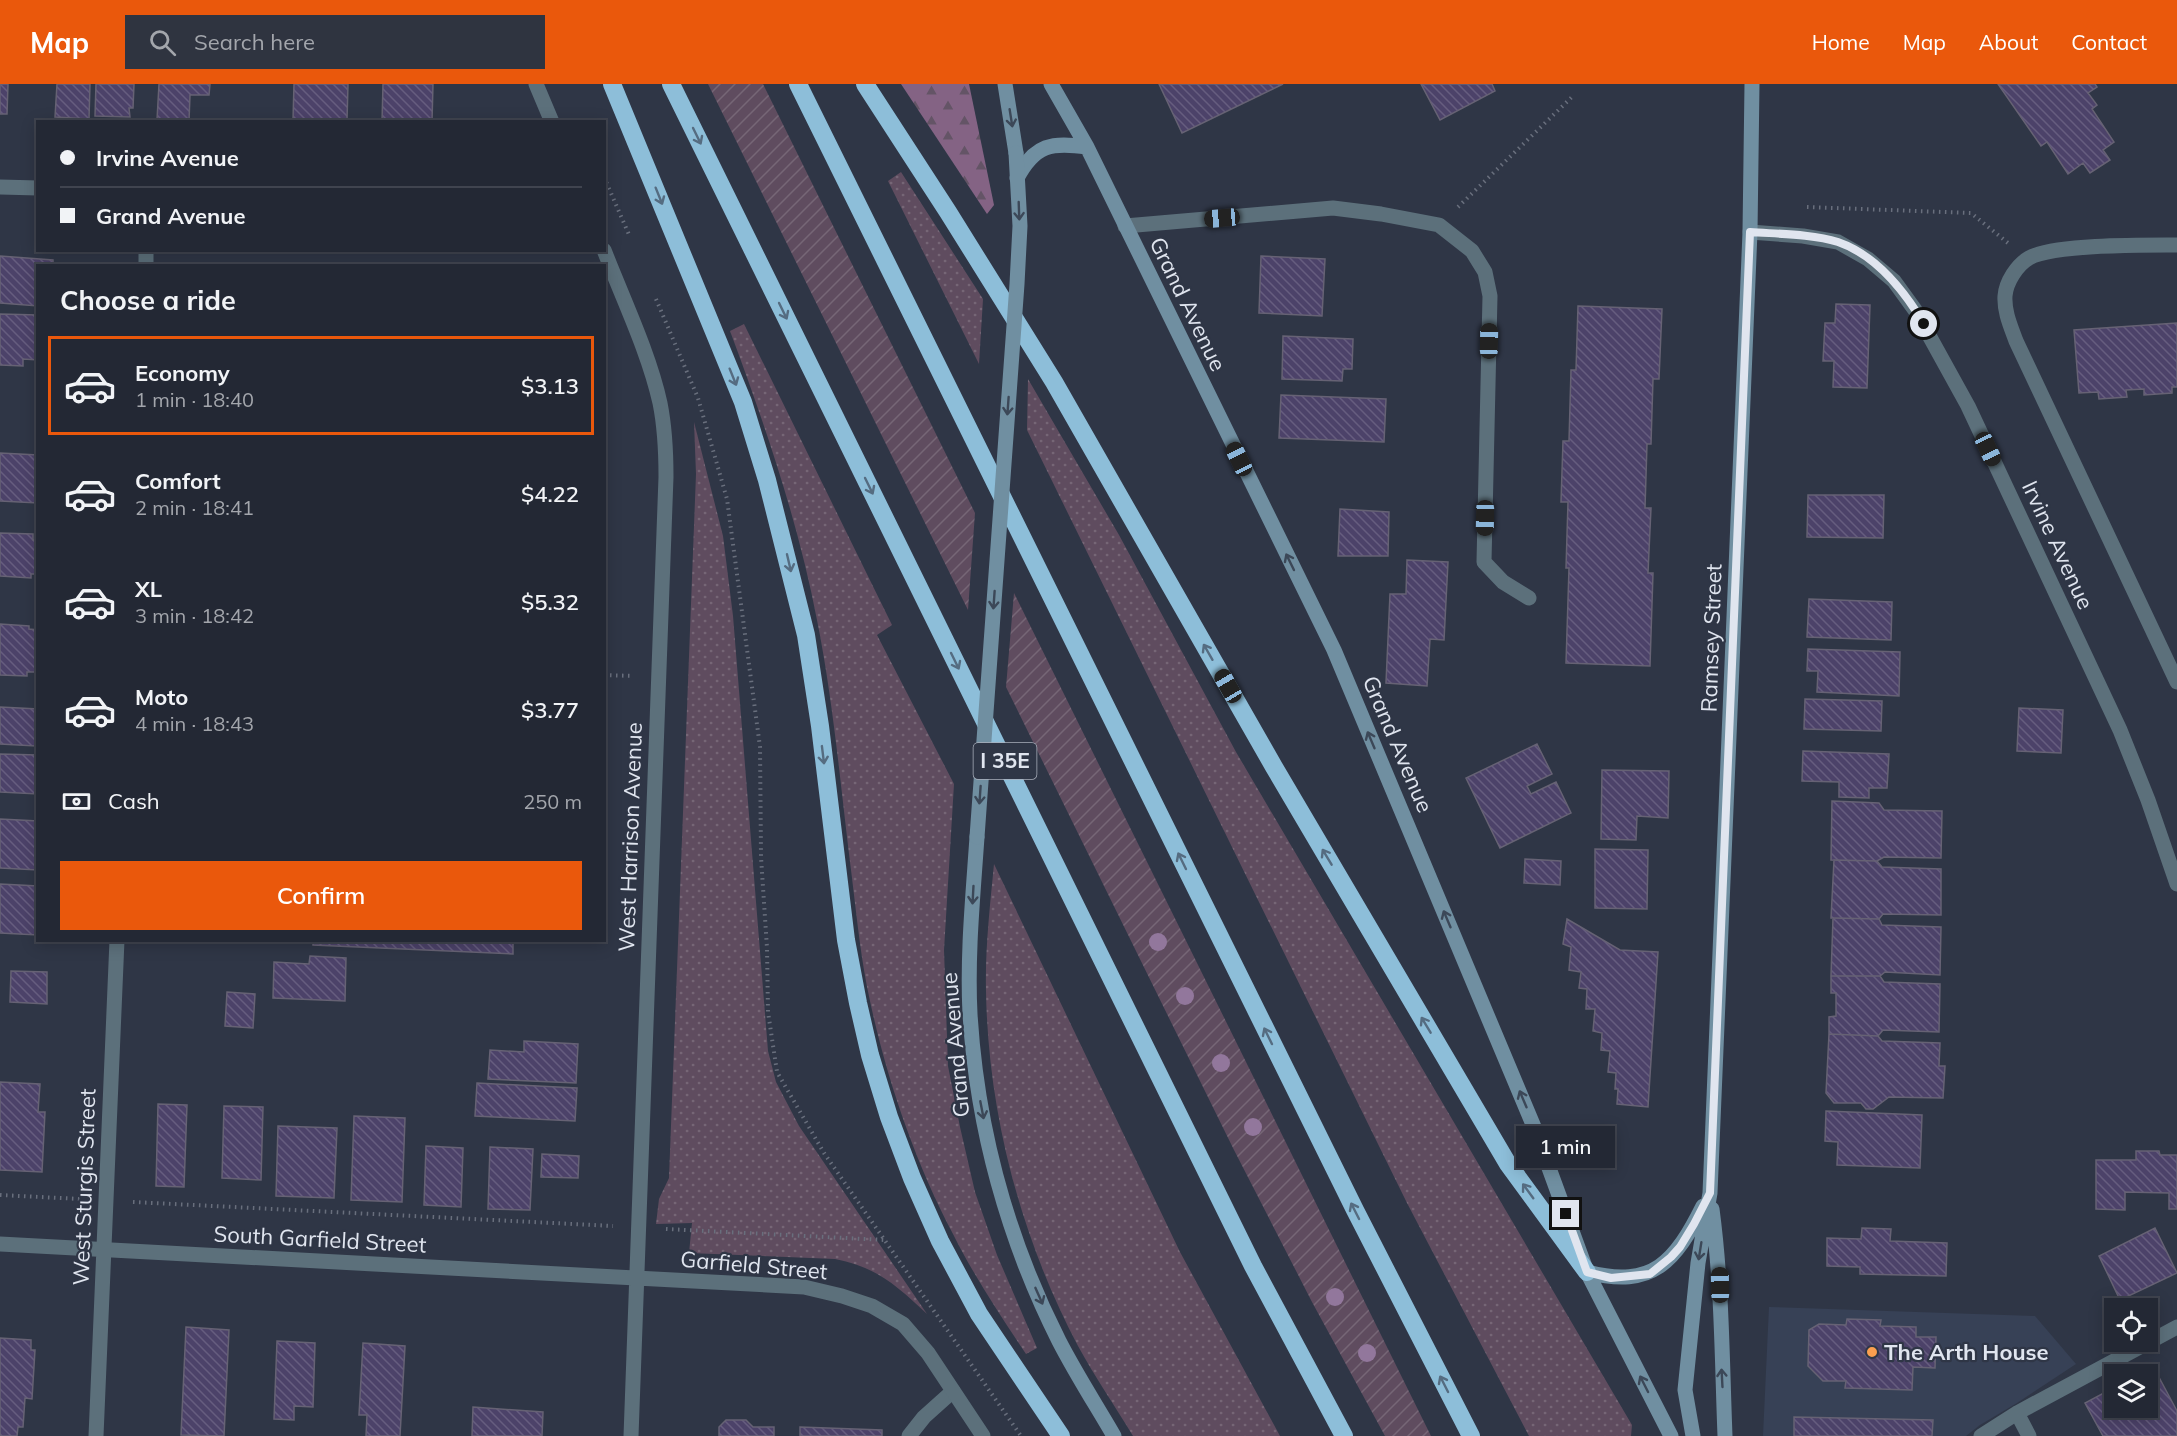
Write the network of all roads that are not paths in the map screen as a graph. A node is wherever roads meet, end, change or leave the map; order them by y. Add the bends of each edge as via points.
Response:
1 (536, 84) edge
2 (612, 84) edge
3 (671, 84) edge
4 (798, 84) edge
5 (865, 84) edge
6 (1005, 84) edge
7 (1051, 84) edge
8 (1752, 84) edge
9 (551, 120) edge
10 (1087, 147) junction
11 (1021, 158) junction
12 (0, 187) edge
13 (36, 188) edge
14 (1125, 226) junction
15 (1750, 232) junction
16 (2177, 245) edge
17 (605, 252) edge
18 (1529, 598) dead end
19 (2177, 682) edge
20 (2177, 884) edge
21 (117, 942) edge
22 (1710, 1193) junction
23 (0, 1244) edge
24 (104, 1249) junction
25 (1587, 1272) junction
26 (637, 1279) junction
27 (2177, 1328) edge
28 (953, 1391) junction
29 (2017, 1413) junction
30 (96, 1436) edge
31 (631, 1436) edge
32 (909, 1436) edge
33 (983, 1436) edge
34 (1060, 1436) edge
35 (1114, 1436) edge
36 (1344, 1436) edge
37 (1471, 1436) edge
38 (1671, 1436) edge
39 (1693, 1436) edge
40 (1725, 1436) edge
41 (1981, 1436) edge
42 (2029, 1436) edge

1 - 9 street
2 -> 34 highway via 743,402 773,502 806,635 850,961 870,1055 889,1117 940,1241 973,1304
3 -> 36 highway, I 35E via 1253,1266
37 -> 4 highway via 1349,1200
25 -> 5 highway via 1508,1164 1274,767 1054,382
6 -> 11 main road, Grand Avenue
7 - 10 main road, Grand Avenue
8 - 15 main road, Ramsey Street
10 - 11 main road via 1050,145
10 - 14 main road, Grand Avenue
11 -> 35 main road, Grand Avenue, bridge via 1017,178 1017,284 976,837 970,1014 978,1092 1006,1208 1028,1271 1060,1342
12 - 13 street
14 - 18 street via 1333,208 1439,225 1472,251 1485,272 1490,296 1484,562 1503,582
25 -> 14 main road, Grand Avenue via 1534,1127 1334,650
15 - 20 street, Irvine Avenue via 1839,242 1894,281 1915,310 1968,406 2120,730
15 - 22 main road, Ramsey Street
16 - 19 street via 2061,250 2028,259 2011,276 2005,296 2016,341
17 - 26 street, West Harrison Avenue via 652,373 665,438
21 - 24 street, West Sturgis Street
22 - 25 main road via 1680,1247 1650,1274 1611,1278
22 -> 39 main road, Ramsey Street via 1698,1263 1685,1390
40 -> 22 main road, Ramsey Street via 1719,1262
23 - 24 street, South Garfield Street
24 - 26 street, South Garfield Street
24 - 30 street, West Sturgis Street
38 -> 25 main road, Grand Avenue
26 - 28 street, Garfield Street via 804,1287 872,1306 903,1324
26 - 31 street, West Harrison Avenue
27 - 29 street
28 - 32 street
28 - 33 street, Garfield Street
29 - 41 street
29 - 42 street

